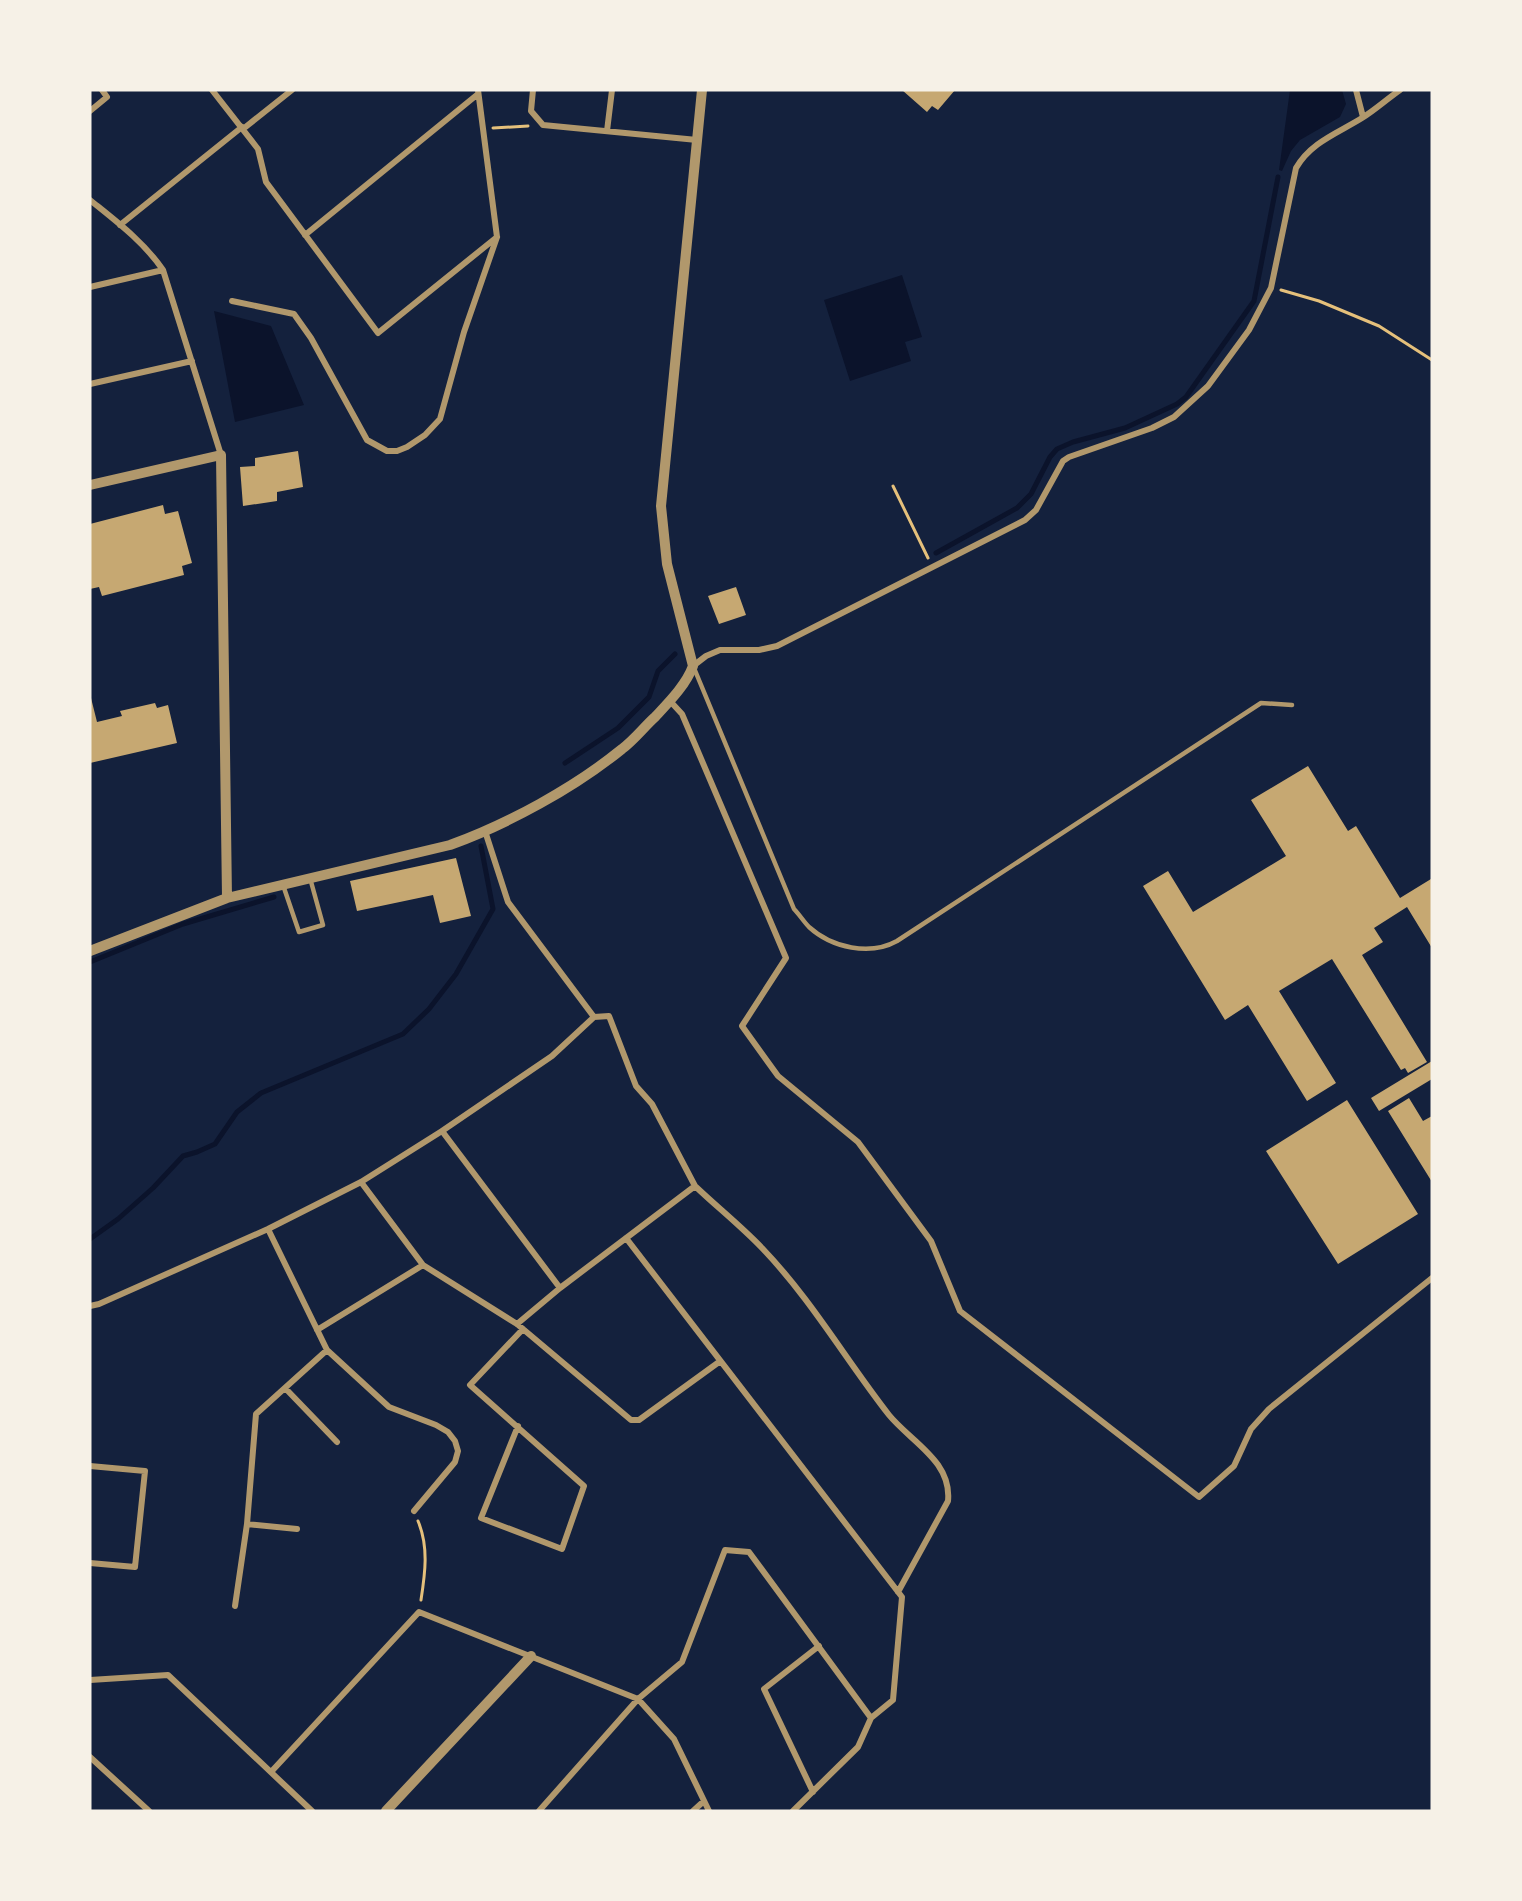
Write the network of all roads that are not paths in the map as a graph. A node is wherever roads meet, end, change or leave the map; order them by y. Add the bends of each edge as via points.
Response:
1 (102, 90) edge
2 (212, 90) edge
3 (292, 90) edge
4 (533, 90) edge
5 (612, 90) edge
6 (702, 90) edge
7 (1356, 90) edge
8 (1400, 90) edge
9 (478, 92) edge
10 (90, 111) edge
11 (1363, 117) junction
12 (242, 128) junction
13 (607, 131) junction
14 (697, 140) junction
15 (90, 200) edge
16 (120, 225) junction
17 (304, 235) junction
18 (497, 237) junction
19 (163, 270) junction
20 (90, 287) edge
21 (232, 302) dead end
22 (192, 361) junction
23 (90, 384) edge
24 (221, 455) junction
25 (90, 485) edge
26 (693, 666) junction
27 (670, 701) junction
28 (1292, 705) dead end
29 (485, 831) junction
30 (310, 878) junction
31 (284, 885) junction
32 (228, 898) junction
33 (90, 951) edge
34 (594, 1017) junction
35 (442, 1131) junction
36 (361, 1182) junction
37 (695, 1186) junction
38 (268, 1229) junction
39 (626, 1238) junction
40 (423, 1265) junction
41 (1432, 1278) edge
42 (560, 1288) junction
43 (90, 1306) edge
44 (517, 1324) junction
45 (523, 1329) junction
46 (317, 1330) junction
47 (327, 1350) junction
48 (719, 1362) junction
49 (285, 1388) junction
50 (518, 1426) junction
51 (337, 1442) dead end
52 (90, 1466) edge
53 (414, 1511) road end
54 (247, 1524) junction
55 (297, 1529) dead end
56 (90, 1563) edge
57 (898, 1592) junction
58 (235, 1606) dead end
59 (819, 1646) junction
60 (531, 1656) junction
61 (90, 1680) edge
62 (638, 1699) junction
63 (871, 1718) junction
64 (90, 1757) edge
65 (271, 1772) junction
66 (813, 1792) junction
67 (704, 1801) junction
68 (149, 1811) edge
69 (312, 1811) edge
70 (386, 1811) edge
71 (538, 1811) edge
72 (693, 1811) edge
73 (709, 1811) edge
74 (793, 1811) edge

1 - 10 street via 107,97
2 - 12 street
3 - 12 street
4 - 13 street via 531,111 543,125
5 - 13 street
6 - 14 street
7 - 11 street
8 - 11 street
9 - 17 street
9 - 18 street
11 - 26 street via 1303,156 1296,168 1271,288 1249,330 1208,386 1174,417 1063,461 1036,510 1025,520 777,646 720,650
12 - 16 street
12 - 17 street via 258,149 266,182
13 - 14 street
14 - 26 street via 661,506 667,564
15 - 16 street
16 - 19 street
17 - 18 street via 378,333
18 - 21 street via 464,332 440,419 425,435 397,451 387,452 367,440 294,314
19 - 20 street
19 - 22 street
22 - 23 street
22 - 24 street
24 - 25 street
24 - 32 street
26 - 27 street
26 - 28 lane via 794,909 825,938 860,949 886,947 897,941 1261,704
27 - 29 street via 623,749 571,786
27 - 41 street via 682,714 786,958 742,1026 778,1077 858,1142 931,1241 960,1311 1199,1497 1234,1466 1251,1429 1269,1409
29 - 30 street via 450,844
29 - 34 street via 508,902
30 - 31 street
30 - 31 lane via 323,925 299,932
31 - 32 street
32 - 33 street
34 - 35 street via 552,1056
34 - 37 street via 609,1016 636,1086 652,1104
35 - 36 street
35 - 42 street
36 - 38 street
36 - 40 street
37 - 39 street
37 - 57 street via 763,1249 890,1416 939,1465 947,1479 948,1501
38 - 43 street
38 - 46 street
39 - 42 street
39 - 48 street
40 - 44 street
40 - 46 street
42 - 44 street
44 - 45 street
45 - 48 street via 631,1420 639,1420
45 - 50 street via 470,1385
46 - 47 street
47 - 49 street
47 - 53 street via 389,1407 436,1425 455,1441 455,1462
48 - 57 street
49 - 51 street
49 - 54 street via 256,1414
50 - 50 street via 584,1486 562,1549 481,1518
52 - 56 street via 145,1471 135,1566
54 - 55 street
54 - 58 street
57 - 63 street via 902,1597 894,1696
59 - 62 street via 749,1552 725,1550 682,1662
59 - 63 street
59 - 66 street via 764,1689
60 - 62 street
60 - 65 street via 419,1612
60 - 70 street
61 - 65 street via 168,1675
62 - 67 street via 674,1738
62 - 71 street
63 - 66 street via 858,1747
64 - 68 street
65 - 69 street
66 - 74 street
67 - 72 street
67 - 73 street

